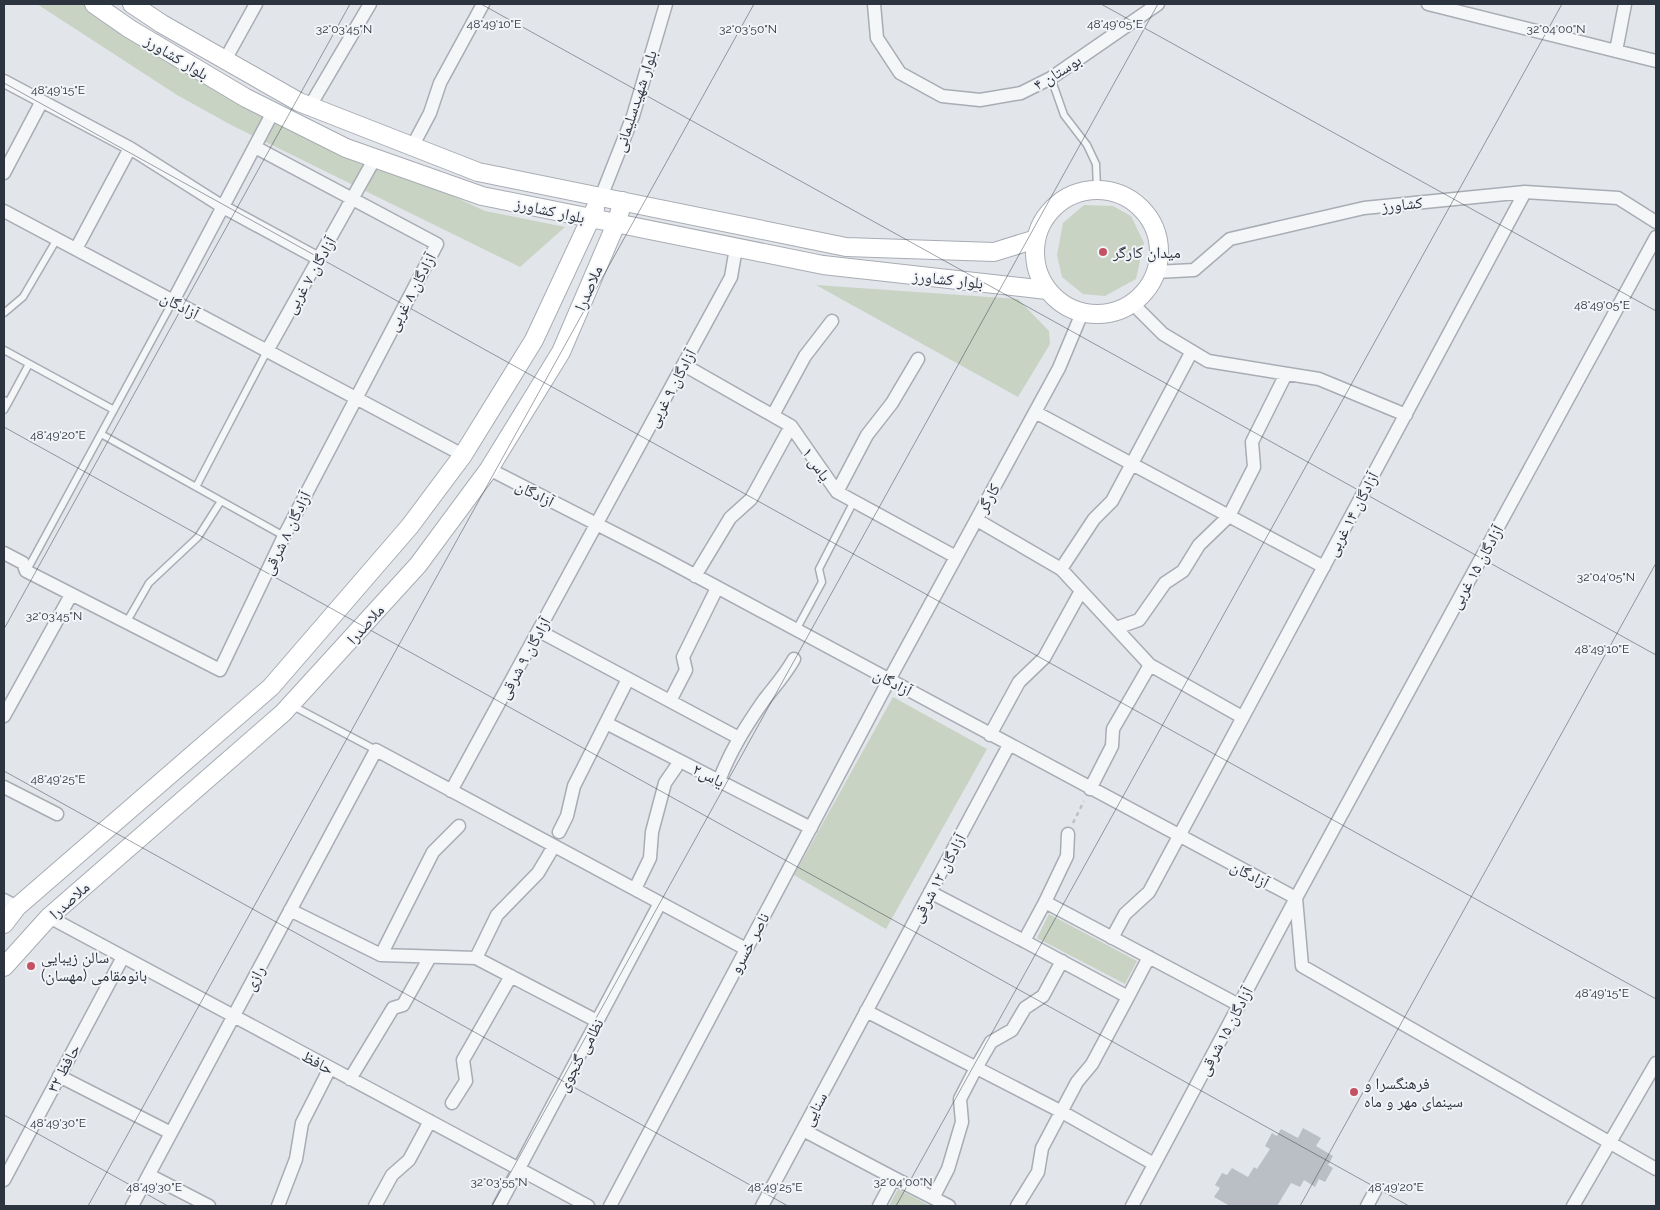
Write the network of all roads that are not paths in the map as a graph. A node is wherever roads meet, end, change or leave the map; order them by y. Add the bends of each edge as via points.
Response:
1 (94, 4) edge
2 (132, 4) edge
3 (256, 4) edge
4 (370, 4) edge
5 (666, 4) edge
6 (874, 4) edge
7 (1158, 4) edge
8 (1428, 4) edge
9 (1624, 4) edge
10 (481, 5) edge
11 (1616, 51) junction
12 (225, 60) junction
13 (1656, 61) edge
14 (1051, 78) junction
15 (4, 81) edge
16 (42, 101) junction
17 (310, 106) junction
18 (273, 112) junction
19 (412, 146) junction
20 (255, 147) junction
21 (130, 148) junction
22 (375, 158) junction
23 (4, 173) edge
24 (1097, 189) junction
25 (1525, 192) junction
26 (601, 197) junction
27 (353, 199) junction
28 (622, 201) junction
29 (223, 207) junction
30 (4, 210) edge
31 (590, 218) junction
32 (1656, 222) edge
33 (616, 224) junction
34 (1656, 237) edge
35 (57, 239) junction
36 (1036, 239) junction
37 (736, 248) junction
38 (76, 249) junction
39 (320, 259) junction
40 (1156, 272) junction
41 (1047, 290) junction
42 (174, 301) junction
43 (1132, 303) junction
44 (4, 313) edge
45 (1082, 313) junction
46 (832, 321) dead end
47 (4, 350) edge
48 (267, 351) junction
49 (1192, 351) junction
50 (918, 359) dead end
51 (29, 364) junction
52 (684, 365) junction
53 (1286, 374) junction
54 (354, 397) junction
55 (6, 402) edge
56 (4, 410) edge
57 (114, 410) junction
58 (1035, 412) junction
59 (1406, 415) junction
60 (773, 416) junction
61 (791, 426) junction
62 (101, 434) junction
63 (463, 455) junction
64 (1132, 464) junction
65 (489, 469) junction
66 (196, 487) junction
67 (836, 492) junction
68 (221, 501) junction
69 (854, 501) junction
70 (1229, 516) junction
71 (977, 520) junction
72 (598, 525) junction
73 (284, 536) junction
74 (4, 553) edge
75 (956, 557) junction
76 (1324, 567) junction
77 (1061, 569) junction
78 (26, 571) junction
79 (695, 576) junction
80 (717, 588) junction
81 (1081, 591) junction
82 (71, 595) junction
83 (126, 623) junction
84 (1116, 628) junction
85 (796, 630) junction
86 (539, 631) junction
87 (794, 660) dead end
88 (1150, 665) junction
89 (628, 679) junction
90 (889, 680) junction
91 (670, 701) junction
92 (291, 705) junction
93 (4, 716) edge
94 (1242, 717) junction
95 (606, 723) junction
96 (990, 735) junction
97 (739, 738) junction
98 (1009, 745) junction
99 (376, 750) junction
100 (676, 767) dead end
101 (719, 781) junction
102 (4, 787) edge
103 (1090, 789) junction
104 (452, 791) junction
105 (57, 814) dead end
106 (459, 826) dead end
107 (811, 828) junction
108 (559, 832) dead end
109 (1068, 834) road end
110 (1179, 837) junction
111 (554, 846) junction
112 (635, 889) junction
113 (930, 892) junction
114 (1296, 898) junction
115 (1044, 902) junction
116 (660, 903) junction
117 (10, 904) edge
118 (290, 910) junction
119 (49, 917) junction
120 (4, 924) edge
121 (1112, 938) junction
122 (1024, 941) junction
123 (746, 949) junction
124 (381, 956) junction
125 (123, 957) junction
126 (430, 957) junction
127 (1149, 957) junction
128 (476, 958) junction
129 (1062, 962) junction
130 (4, 967) edge
131 (511, 976) junction
132 (1128, 997) junction
133 (1239, 1005) junction
134 (866, 1011) junction
135 (233, 1016) junction
136 (597, 1021) junction
137 (1656, 1063) edge
138 (330, 1068) junction
139 (976, 1068) junction
140 (59, 1076) junction
141 (350, 1079) junction
142 (452, 1103) dead end
143 (1062, 1112) junction
144 (430, 1122) junction
145 (803, 1130) junction
146 (171, 1133) junction
147 (1610, 1142) junction
148 (1154, 1164) junction
149 (519, 1169) junction
150 (1656, 1169) edge
151 (149, 1175) junction
152 (894, 1178) junction
153 (4, 1180) edge
154 (1375, 1191) dead end
155 (933, 1198) junction
156 (132, 1206) edge
157 (209, 1206) edge
158 (278, 1206) edge
159 (375, 1206) edge
160 (499, 1206) edge
161 (588, 1206) edge
162 (610, 1206) edge
163 (762, 1206) edge
164 (879, 1206) edge
165 (949, 1206) edge
166 (1017, 1206) edge
167 (1132, 1206) edge
168 (1367, 1206) edge
169 (1573, 1206) edge

1 - 18 main road, بلوار کشاورز
2 - 12 main road, بلوار کشاورز
3 - 12 street
4 - 17 street
5 - 26 street, بلوار شهیدسلیمانی via 633,116
6 - 14 street, بوستان ۴ via 877,38 900,73 942,96 980,100 1021,93
7 - 14 street, بوستان ۴
8 - 11 street
9 - 11 street
10 - 19 street via 440,83 430,113
11 - 13 street
12 - 17 main road, بلوار کشاورز
14 - 24 lane via 1064,115 1087,145 1096,164
15 - 16 street
16 - 21 street
16 - 23 street
17 - 19 main road, بلوار کشاورز
18 - 20 street
18 - 22 main road, بلوار کشاورز via 346,148
19 - 26 main road, بلوار کشاورز via 478,172
20 - 27 street
20 - 29 street
21 - 29 street
21 - 38 street
22 - 27 street, آزادگان ۷ غربی
22 - 31 main road, بلوار کشاورز via 482,196
24 - 36 main road via 1076,193 1058,203 1044,219
24 - 40 main road via 1118,192 1137,202 1151,218 1159,238 1160,260
25 - 32 street, کشاورز via 1618,198
25 - 40 street, کشاورز via 1364,208 1230,239 1194,270
25 - 59 street, آزادگان ۱۴ غربی
26 - 28 main road, بلوار کشاورز
26 - 31 main road, ملاصدرا
27 - 39 street, آزادگان ۷ غربی
27 - 54 street, آزادگان ۸ غربی via 437,244
28 - 33 main road, ملاصدرا
28 - 36 main road, بلوار کشاورز via 846,247 994,252
29 - 39 street
29 - 42 street
30 - 35 street, آزادگان
31 - 33 main road, بلوار کشاورز
31 - 63 main road, ملاصدرا via 534,340
33 - 37 main road, بلوار کشاورز
33 - 65 main road, ملاصدرا via 561,352
34 - 114 street, آزادگان ۱۵ غربی
35 - 38 street, آزادگان
35 - 44 lane via 24,297
36 - 41 main road via 1038,274
37 - 41 main road, بلوار کشاورز via 823,265
37 - 52 street, آزادگان ۹ غربی via 731,277
38 - 42 street, آزادگان
39 - 48 street, آزادگان ۷ غربی
40 - 43 main road via 1141,297
41 - 45 main road via 1062,304
42 - 48 street, آزادگان
42 - 57 lane
43 - 45 main road via 1103,315
43 - 49 street via 1163,334
45 - 58 street, کارگر via 1059,368
46 - 60 street via 805,356
47 - 51 lane
48 - 54 street, آزادگان
48 - 66 lane
49 - 53 street via 1208,361
49 - 64 street
50 - 67 street via 892,403 867,435
51 - 55 lane
51 - 57 lane
52 - 60 street, یاس ۱
52 - 72 street, آزادگان ۹ غربی
53 - 59 street via 1319,379
53 - 70 street via 1252,442 1254,467
54 - 63 street, آزادگان
54 - 73 street, آزادگان ۸ شرقی
55 - 56 lane
57 - 62 lane
58 - 64 street
58 - 71 street, کارگر
59 - 76 street, آزادگان ۱۴ غربی
60 - 61 street, یاس ۱
61 - 67 street, یاس ۱
61 - 79 street via 751,499 730,518
62 - 66 lane
62 - 78 lane
63 - 117 main road, ملاصدرا via 410,526 271,687
64 - 70 street
64 - 77 street via 1112,501 1094,519
65 - 72 street, آزادگان
65 - 92 main road, ملاصدرا via 418,565
66 - 68 lane
67 - 69 street, یاس ۱
68 - 73 lane
68 - 83 lane via 198,537 149,583
69 - 75 street, یاس ۱
69 - 85 lane via 819,570 822,582
70 - 76 street
70 - 84 street via 1199,545 1183,571 1165,583 1140,620
71 - 75 street, کارگر
71 - 77 street
72 - 79 street, آزادگان
72 - 86 street, آزادگان ۹ شرقی
73 - 83 street, آزادگان ۸ شرقی via 220,670
74 - 78 street via 23,563
75 - 90 street, کارگر
76 - 94 street, آزادگان ۱۴ غربی
77 - 81 street
78 - 82 street
79 - 80 street, آزادگان
80 - 85 street, آزادگان
80 - 91 street via 683,657 686,670
81 - 84 street
81 - 96 street via 1044,658 1019,682
82 - 83 street
82 - 93 street
84 - 88 street
85 - 90 street, آزادگان
86 - 89 street
86 - 104 street, آزادگان ۹ شرقی
87 - 97 street
88 - 94 street
88 - 103 street via 1113,729 1112,746
89 - 91 street
89 - 95 street
90 - 96 street, آزادگان
90 - 107 street, ناصر خسرو
91 - 97 street
92 - 99 lane
92 - 119 main road, ملاصدرا
94 - 110 street, آزادگان ۱۴ غربی
95 - 101 street, یاس۲
95 - 108 street via 574,786 567,816
96 - 98 street, آزادگان
97 - 101 street via 728,755
98 - 103 street, آزادگان
98 - 113 street, آزادگان ۱۲ شرقی
99 - 104 street
99 - 118 street, رازی
100 - 112 street via 665,783 652,832 650,858
101 - 107 street, یاس۲
102 - 105 street
103 - 110 street, آزادگان
104 - 111 street
106 - 124 street via 434,852
107 - 123 street, ناصر خسرو
109 - 115 street via 1067,856
110 - 114 street, آزادگان
110 - 121 street, آزادگان ۱۴ غربی via 1149,892 1125,914
111 - 112 street
111 - 128 street via 538,873 498,915
112 - 116 street
113 - 122 street
113 - 134 street, آزادگان ۱۲ شرقی
114 - 133 street, آزادگان ۱۵ شرقی
114 - 147 street via 1302,966
115 - 121 street
115 - 122 street
116 - 123 street
116 - 136 street, نظامی گنجوی
117 - 120 main road, ملاصدرا
118 - 124 street
118 - 135 street, رازی
119 - 125 street, حافظ
119 - 130 main road, ملاصدرا
121 - 127 street
122 - 129 street
123 - 162 street, ناصر خسرو
124 - 126 street
125 - 135 street, حافظ
125 - 140 street, حافظ ۳۲
126 - 128 street
126 - 141 street via 403,1005 392,1008
127 - 132 street
127 - 133 street
128 - 131 street
129 - 132 street
129 - 139 street via 1043,996 1025,1008 1012,1030 991,1042
131 - 136 street
131 - 142 street via 463,1060 466,1081
132 - 143 street
133 - 148 street, آزادگان ۱۵ شرقی
134 - 139 street
134 - 145 street, سنایی
135 - 138 street, حافظ
135 - 146 street, رازی
136 - 149 street, نظامی گنجوی
137 - 147 street
138 - 141 street, حافظ
138 - 158 street via 302,1123 296,1159
139 - 143 street
139 - 155 street via 960,1099 962,1122 948,1169
140 - 146 street
140 - 153 street, حافظ ۳۲
141 - 144 street, حافظ
143 - 148 street
143 - 166 street via 1042,1148 1038,1172
144 - 149 street, حافظ
144 - 159 street via 409,1160 392,1175
145 - 152 street
145 - 163 street, سنایی
146 - 151 street, رازی
147 - 150 street
147 - 169 street
148 - 167 street, آزادگان ۱۵ شرقی
149 - 160 street, نظامی گنجوی
149 - 161 street, حافظ
151 - 156 street, رازی
151 - 157 street
152 - 155 street
152 - 164 street
154 - 168 street
155 - 165 street

